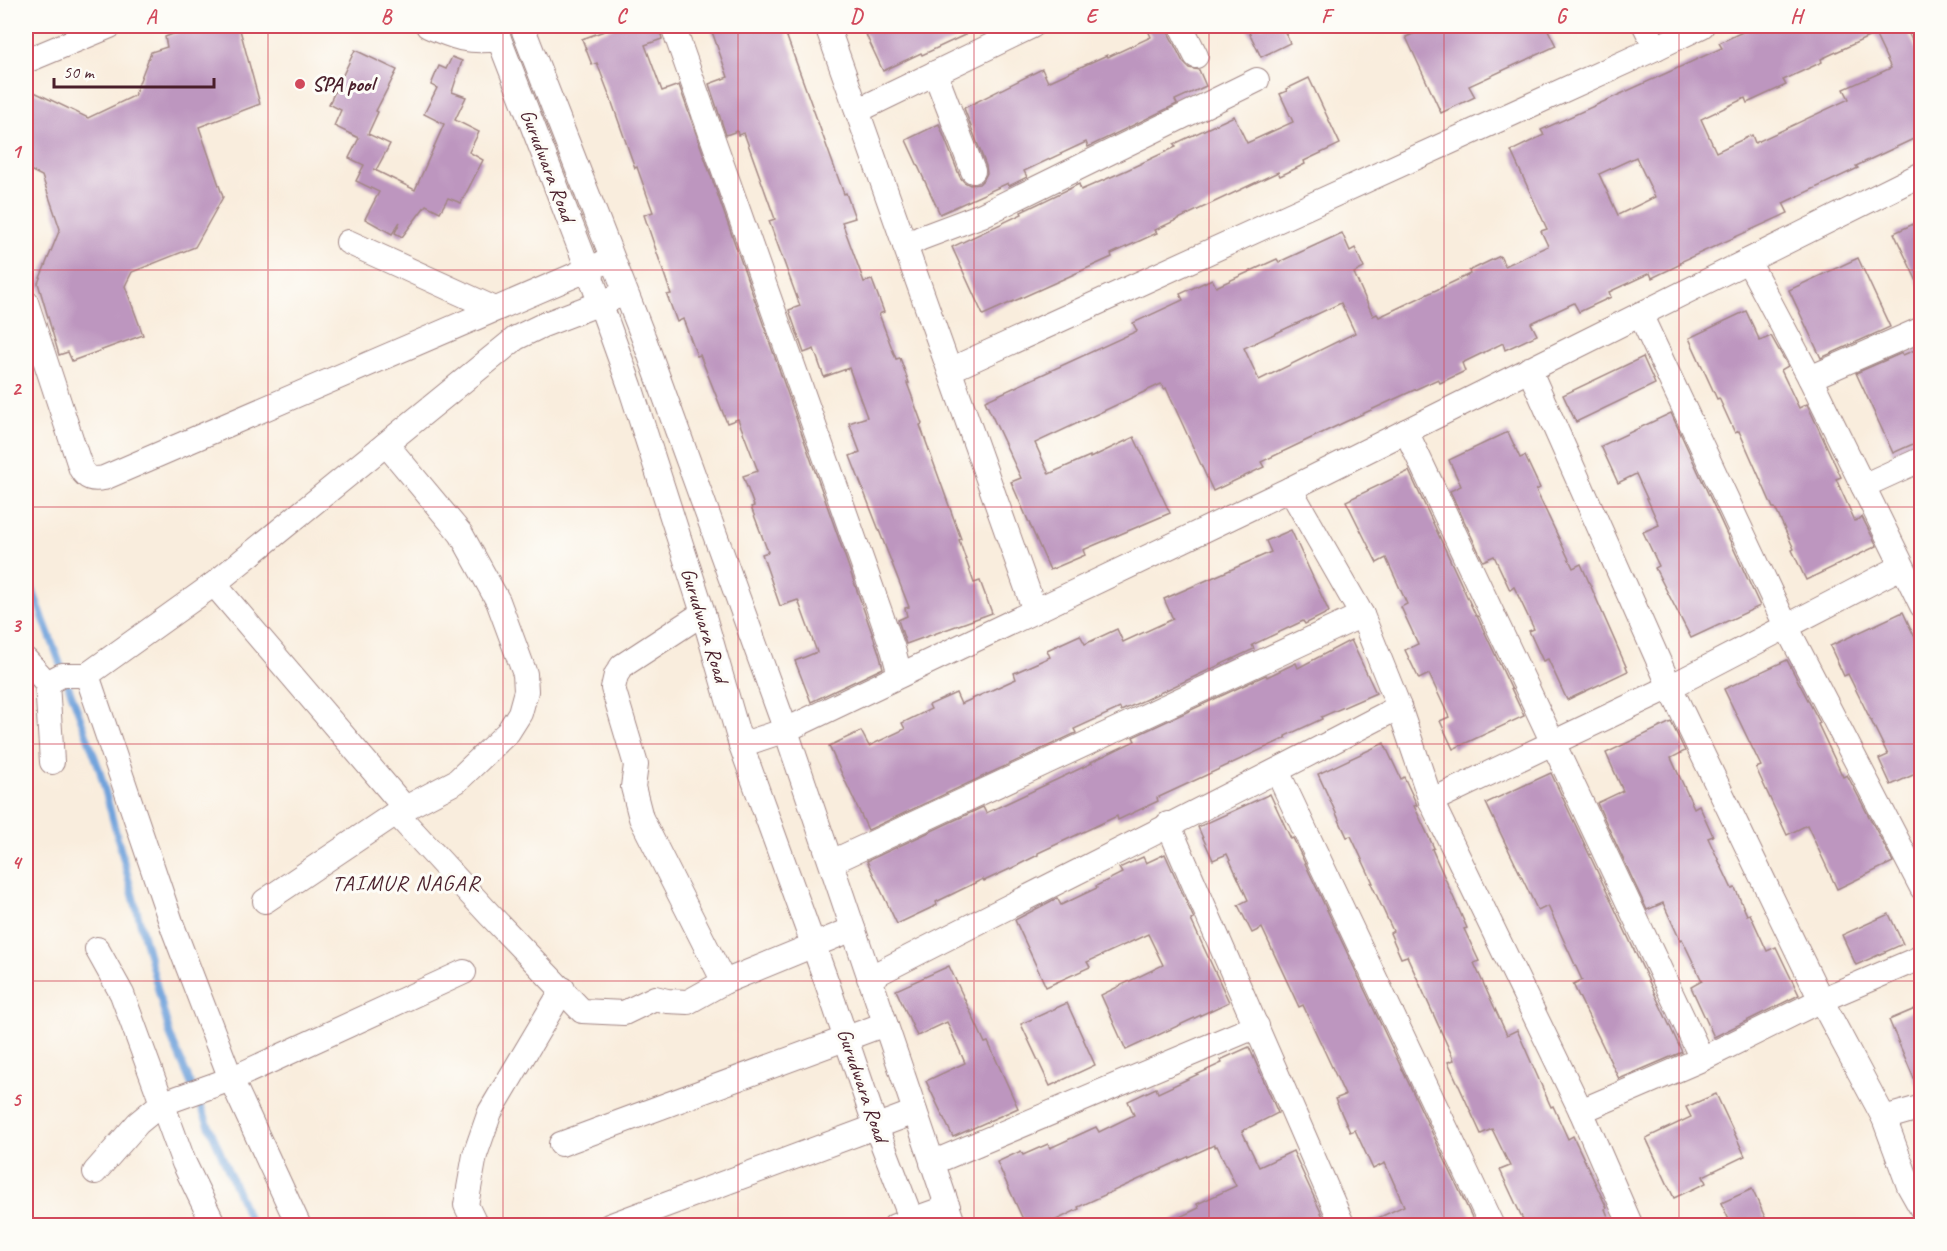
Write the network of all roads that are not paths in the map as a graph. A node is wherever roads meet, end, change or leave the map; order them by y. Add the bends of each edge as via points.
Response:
1 (110, 26) edge
2 (428, 26) edge
3 (522, 26) edge
4 (674, 26) edge
5 (827, 26) edge
6 (1032, 26) edge
7 (1181, 26) edge
8 (1645, 26) edge
9 (1702, 26) edge
10 (497, 32) edge
11 (1656, 48) junction
12 (1196, 56) dead end
13 (26, 61) edge
14 (935, 73) junction
15 (1257, 80) dead end
16 (857, 111) junction
17 (973, 171) dead end
18 (1922, 174) edge
19 (348, 242) dead end
20 (906, 246) junction
21 (613, 258) junction
22 (1748, 261) junction
23 (588, 269) junction
24 (626, 292) junction
25 (26, 302) edge
26 (601, 304) junction
27 (495, 309) junction
28 (1640, 314) junction
29 (1922, 329) edge
30 (1529, 369) junction
31 (950, 370) junction
32 (1810, 378) junction
33 (1406, 431) junction
34 (386, 444) junction
35 (1922, 459) edge
36 (1863, 486) junction
37 (1290, 489) junction
38 (1901, 567) junction
39 (214, 584) junction
40 (1922, 606) edge
41 (1035, 611) junction
42 (703, 613) junction
43 (1362, 615) junction
44 (1786, 626) junction
45 (26, 660) edge
46 (900, 675) junction
47 (68, 677) junction
48 (1670, 687) junction
49 (1399, 706) junction
50 (786, 730) junction
51 (1554, 742) junction
52 (741, 745) junction
53 (52, 762) dead end
54 (1277, 771) junction
55 (1431, 801) junction
56 (401, 810) junction
57 (1168, 824) junction
58 (831, 862) junction
59 (1922, 888) edge
60 (265, 901) dead end
61 (853, 928) junction
62 (812, 945) junction
63 (97, 949) dead end
64 (1922, 957) edge
65 (464, 972) dead end
66 (869, 978) junction
67 (724, 982) junction
68 (563, 989) junction
69 (1821, 1000) junction
70 (885, 1024) junction
71 (1257, 1026) junction
72 (846, 1038) junction
73 (1702, 1059) junction
74 (231, 1079) junction
75 (161, 1104) junction
76 (1922, 1107) edge
77 (1581, 1111) junction
78 (915, 1112) junction
79 (1884, 1118) junction
80 (876, 1127) junction
81 (561, 1144) dead end
82 (932, 1163) junction
83 (95, 1172) dead end
84 (1922, 1209) edge
85 (951, 1216) edge
86 (212, 1221) dead end
87 (907, 1224) edge
88 (299, 1226) edge
89 (476, 1226) edge
90 (609, 1226) edge
91 (1343, 1226) edge
92 (1492, 1226) edge
93 (1631, 1226) edge

1 - 13 street
2 - 10 street via 478,42
3 - 21 street
4 - 46 street
5 - 16 street
6 - 14 street
7 - 12 street
8 - 11 street
9 - 11 street
10 - 23 street, Gurudwara Road
11 - 31 street
14 - 16 street
14 - 17 street
15 - 20 street via 982,215
16 - 20 street
18 - 22 street
19 - 27 street
20 - 31 street
21 - 23 street
21 - 24 street
22 - 28 street
22 - 32 street
23 - 26 street, Gurudwara Road
23 - 27 street
24 - 26 street
24 - 50 street
25 - 27 street via 81,469 85,476 96,480
26 - 34 street via 516,338
26 - 42 street, Gurudwara Road
28 - 30 street
28 - 44 street
29 - 32 street
30 - 33 street
30 - 48 street
31 - 41 street
32 - 36 street
33 - 37 street
33 - 51 street
34 - 39 street
34 - 56 street via 461,534 477,560 506,619 526,682 520,713 508,732 457,781
35 - 36 street
36 - 38 street
37 - 41 street
37 - 43 street
38 - 40 street
38 - 44 street
39 - 47 street
39 - 56 street
41 - 46 street
42 - 52 street, Gurudwara Road
42 - 67 street via 622,666 613,688 636,765 633,787 641,818
43 - 49 street
43 - 58 street
44 - 48 street
44 - 59 street
45 - 47 street
46 - 50 street
47 - 53 street
47 - 74 street
48 - 51 street
48 - 69 street
49 - 54 street
49 - 55 street
50 - 52 street
50 - 58 street
51 - 55 street
51 - 73 street
52 - 62 street, Gurudwara Road
54 - 57 street
54 - 92 street
55 - 77 street
56 - 60 street
56 - 68 street via 489,914
57 - 66 street
57 - 71 street
58 - 61 street
61 - 62 street
61 - 66 street
62 - 67 street
62 - 72 street, Gurudwara Road
63 - 75 street via 122,994
64 - 69 street
65 - 74 street
66 - 70 street
67 - 68 street via 688,1002 655,998 624,1013 582,1011
68 - 89 street via 490,1112 466,1205
69 - 73 street
69 - 79 street
70 - 72 street
70 - 78 street
71 - 82 street
71 - 91 street
72 - 80 street, Gurudwara Road
72 - 81 street
73 - 77 street
74 - 75 street
74 - 88 street
75 - 83 street via 138,1123
75 - 86 street
76 - 79 street
77 - 93 street
78 - 80 street
78 - 82 street
79 - 84 street via 1909,1186
80 - 87 street, Gurudwara Road
80 - 90 street
82 - 85 street
85 - 87 street

